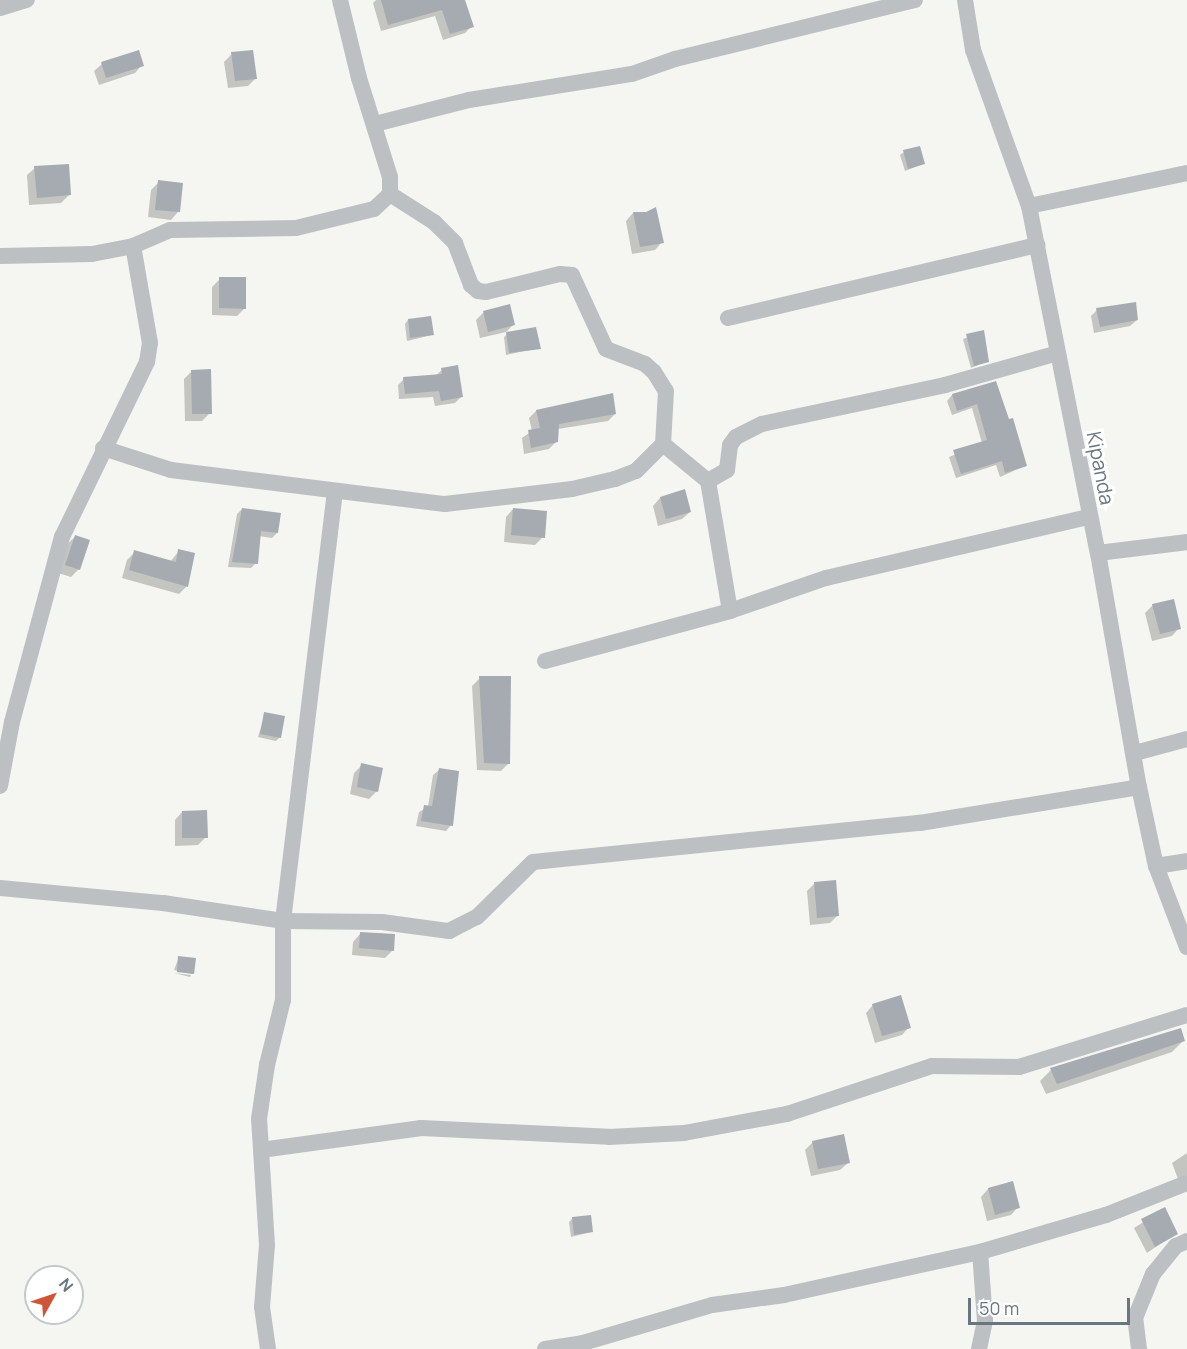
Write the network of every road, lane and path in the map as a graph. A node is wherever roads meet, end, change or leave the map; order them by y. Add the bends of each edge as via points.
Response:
1 (27, 0) edge
2 (340, 0) edge
3 (915, 0) edge
4 (965, 0) edge
5 (0, 8) edge
6 (375, 124) junction
7 (1187, 173) edge
8 (390, 194) junction
9 (1029, 206) junction
10 (1037, 245) junction
11 (133, 246) junction
12 (0, 256) edge
13 (728, 318) dead end
14 (1058, 353) junction
15 (663, 444) junction
16 (104, 448) junction
17 (708, 481) junction
18 (335, 491) junction
19 (1089, 517) junction
20 (1187, 542) edge
21 (1098, 553) junction
22 (730, 610) junction
23 (545, 661) dead end
24 (1187, 739) edge
25 (1134, 753) junction
26 (0, 786) edge
27 (1139, 787) junction
28 (1187, 861) edge
29 (1156, 866) junction
30 (0, 888) edge
31 (283, 921) junction
32 (1187, 946) edge
33 (1187, 1015) edge
34 (261, 1150) junction
35 (1187, 1183) edge
36 (1187, 1241) edge
37 (980, 1252) junction
38 (268, 1349) edge
39 (545, 1349) edge
40 (979, 1349) edge
41 (1139, 1349) edge

1 - 5 street
2 - 6 street
3 - 6 street via 675,59 632,74 458,103
4 - 9 street, Kipanda via 973,50
6 - 8 street via 387,163
7 - 9 street
8 - 11 street via 374,209 317,225 185,228
8 - 15 street via 434,222 455,243 471,285 478,291 572,275 606,349 645,364 666,391
9 - 10 street, Kipanda
10 - 13 street
10 - 14 street, Kipanda
11 - 12 street via 92,254
11 - 16 street via 150,343 147,362
14 - 17 street via 945,385 762,424 736,437 730,446 727,470
14 - 19 street, Kipanda
15 - 17 street
15 - 18 street via 636,471 572,489 445,504
16 - 18 street via 171,470
16 - 26 street via 62,537 12,722
17 - 22 street
18 - 31 street
19 - 21 street, Kipanda
19 - 22 street via 826,578
20 - 21 street
21 - 25 street, Kipanda
22 - 23 street
24 - 25 street
25 - 27 street, Kipanda
27 - 29 street, Kipanda
27 - 31 street via 920,823 533,862 477,917 449,930 382,922
28 - 29 street
29 - 32 street, Kipanda
30 - 31 street via 163,903
31 - 34 street via 283,1000 259,1119
33 - 34 street via 1019,1067 932,1066 787,1114 684,1133 609,1137 421,1128
34 - 38 street via 267,1245 262,1307
35 - 37 street via 1106,1215
36 - 41 street via 1176,1246 1153,1274 1135,1318
37 - 39 street via 784,1295 712,1305 583,1343
37 - 40 street via 985,1321

